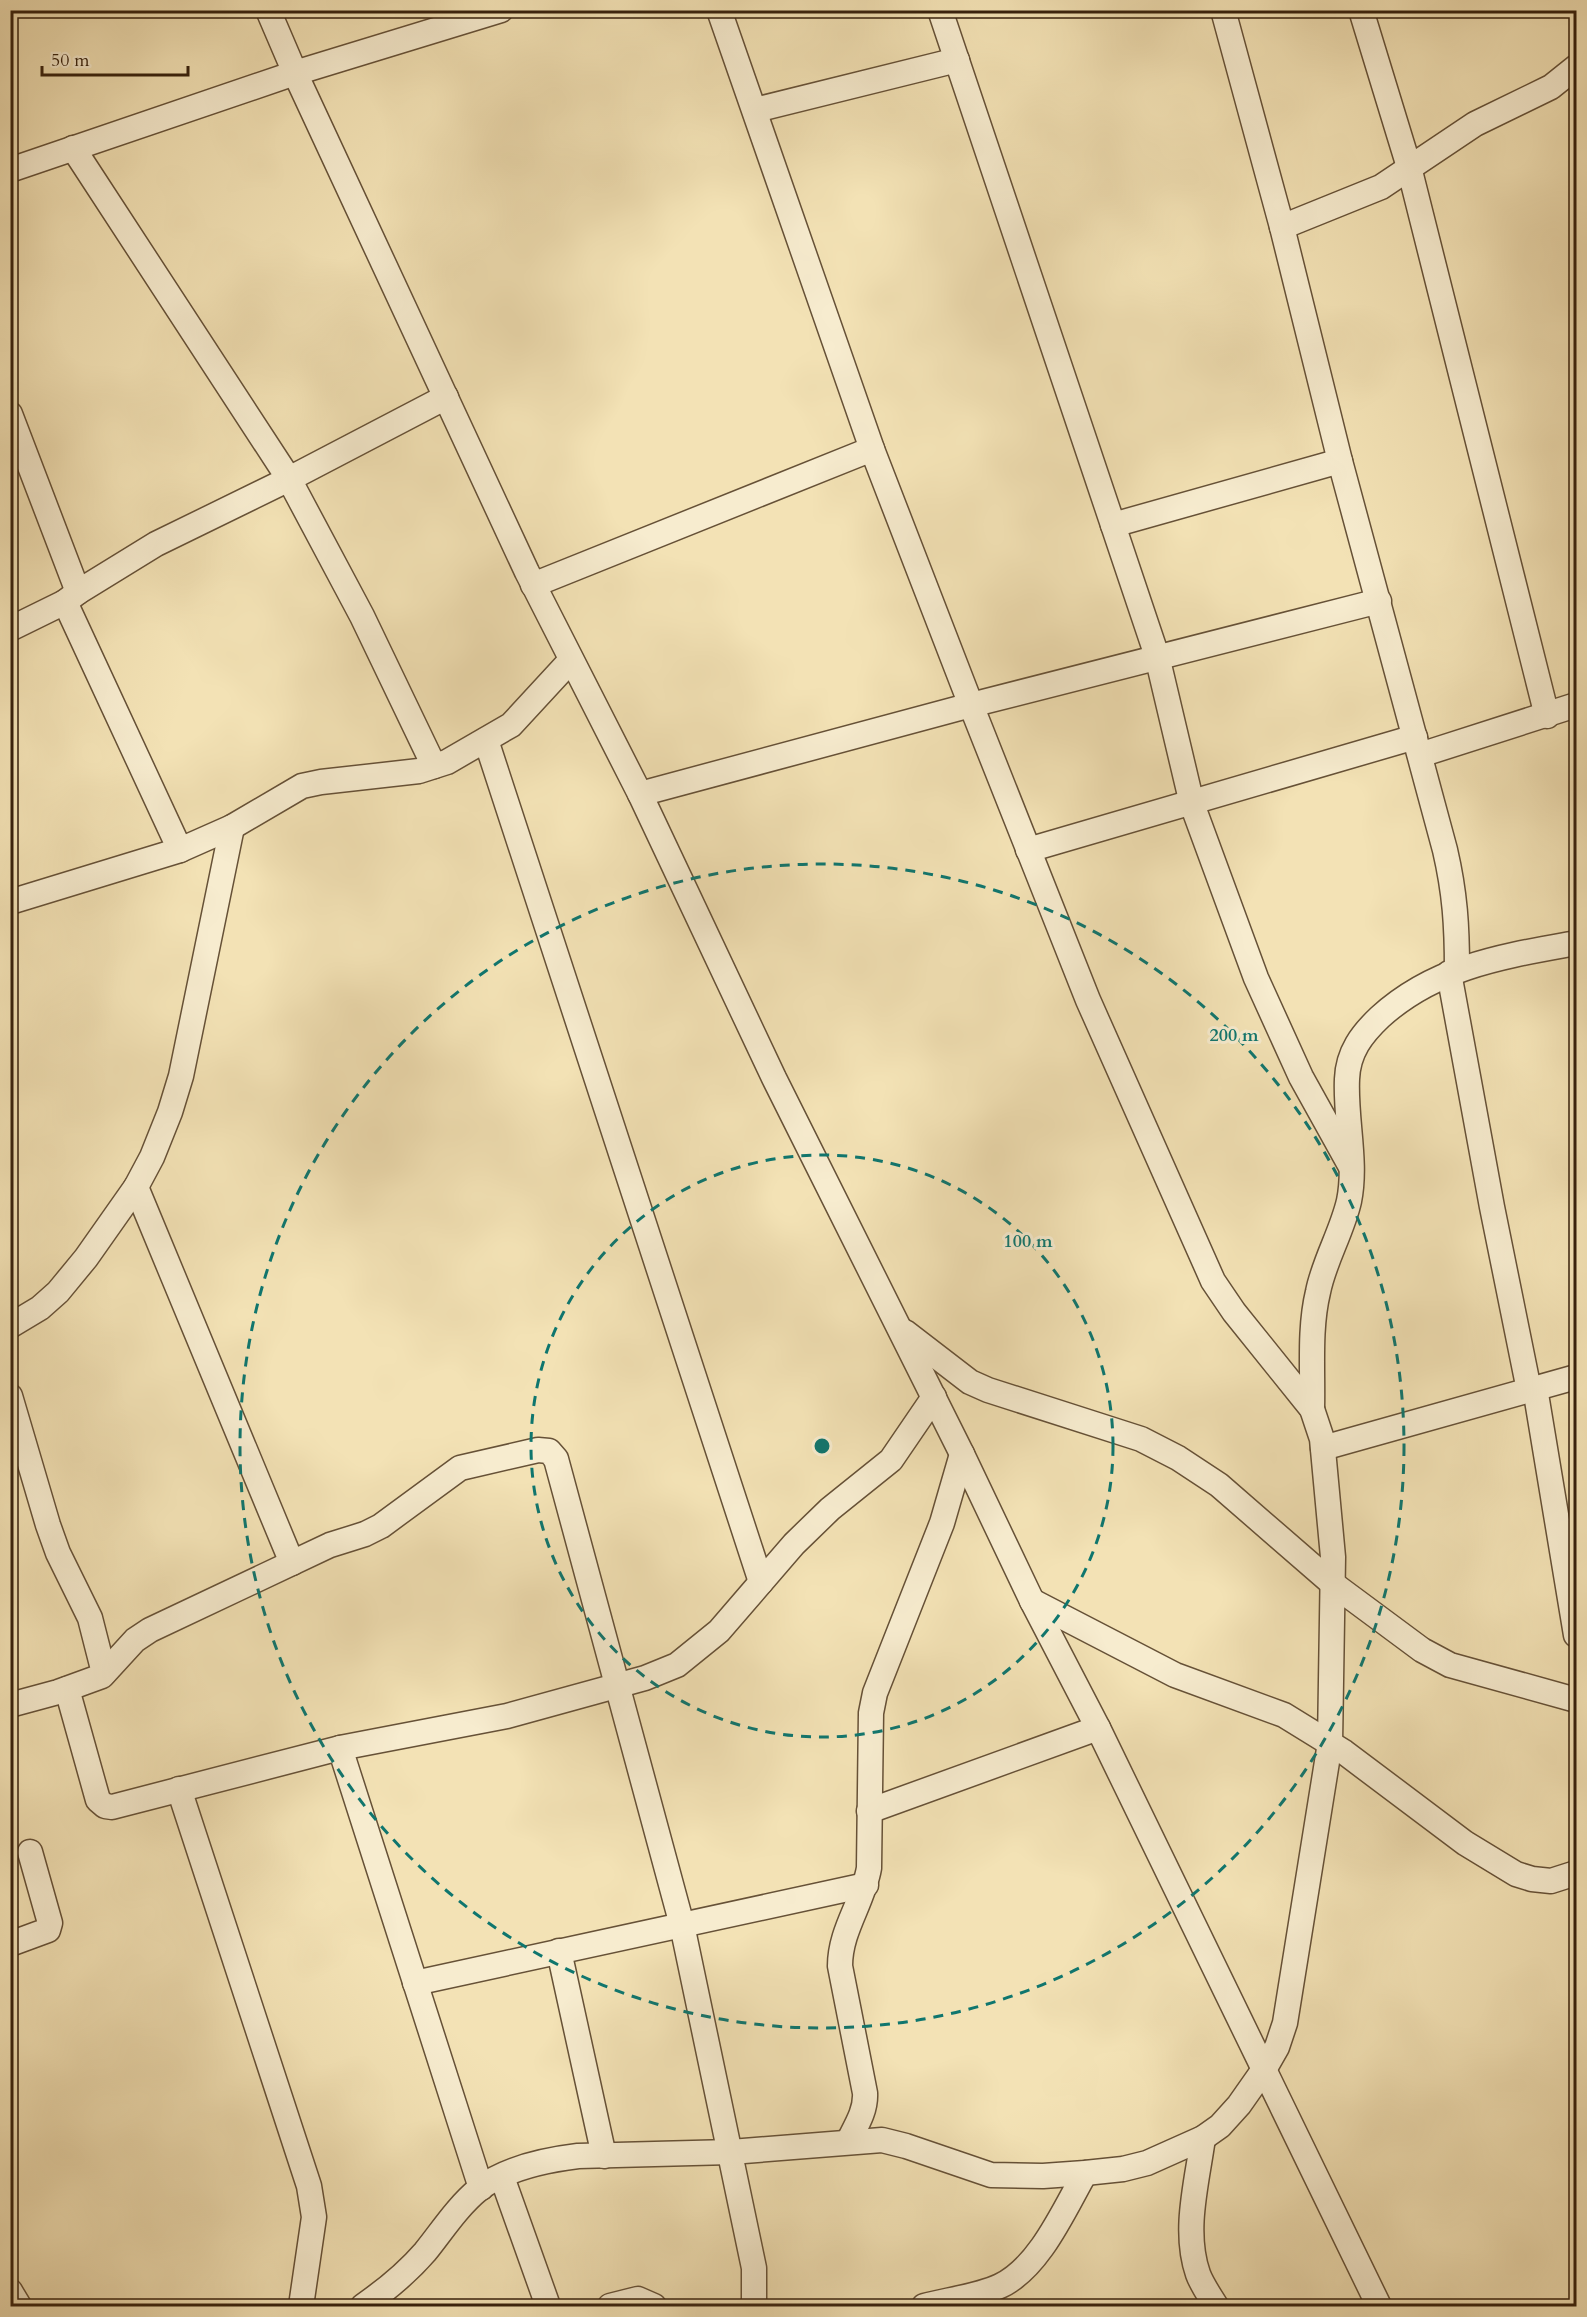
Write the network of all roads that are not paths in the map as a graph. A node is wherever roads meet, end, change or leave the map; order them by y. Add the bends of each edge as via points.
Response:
1 (268, 10) edge
2 (501, 10) edge
3 (719, 10) edge
4 (940, 10) edge
5 (1223, 10) edge
6 (1361, 10) edge
7 (957, 60) junction
8 (1576, 67) edge
9 (295, 73) junction
10 (755, 110) junction
11 (73, 148) junction
12 (1409, 167) junction
13 (10, 170) edge
14 (1282, 227) junction
15 (446, 397) junction
16 (10, 414) edge
17 (872, 449) junction
18 (1340, 462) junction
19 (289, 478) junction
20 (1113, 525) junction
21 (533, 585) junction
22 (72, 597) junction
23 (1379, 601) junction
24 (10, 628) edge
25 (1157, 657) junction
26 (570, 660) junction
27 (971, 705) junction
28 (1576, 705) edge
29 (1546, 716) junction
30 (486, 740) junction
31 (1417, 746) junction
32 (434, 766) junction
33 (640, 794) junction
34 (1192, 804) junction
35 (232, 827) junction
36 (180, 850) junction
37 (1028, 850) junction
38 (10, 902) edge
39 (1576, 944) edge
40 (1453, 972) junction
41 (1351, 1167) junction
42 (136, 1187) junction
43 (10, 1326) edge
44 (899, 1328) junction
45 (1576, 1377) edge
46 (1532, 1389) junction
47 (10, 1396) edge
48 (934, 1397) junction
49 (1312, 1409) junction
50 (1323, 1448) junction
51 (962, 1454) junction
52 (292, 1563) junction
53 (761, 1582) junction
54 (1333, 1584) junction
55 (1032, 1601) junction
56 (1576, 1635) edge
57 (104, 1673) junction
58 (617, 1686) junction
59 (67, 1689) junction
60 (1576, 1700) edge
61 (10, 1705) edge
62 (1098, 1728) junction
63 (1330, 1743) junction
64 (340, 1748) junction
65 (179, 1789) junction
66 (869, 1811) junction
67 (30, 1852) dead end
68 (1576, 1873) edge
69 (866, 1885) junction
70 (682, 1925) junction
71 (10, 1944) edge
72 (559, 1951) junction
73 (415, 1983) junction
74 (1265, 2068) junction
75 (1203, 2138) junction
76 (849, 2142) junction
77 (730, 2152) junction
78 (604, 2156) junction
79 (1085, 2173) junction
80 (502, 2177) junction
81 (481, 2188) junction
82 (10, 2291) edge
83 (384, 2297) edge
84 (19, 2307) edge
85 (301, 2307) edge
86 (363, 2307) edge
87 (548, 2307) edge
88 (610, 2307) edge
89 (654, 2307) edge
90 (754, 2307) edge
91 (924, 2307) edge
92 (1216, 2307) edge
93 (1379, 2307) edge

1 - 9 street
2 - 9 street
3 - 10 street
4 - 7 street
5 - 14 street
6 - 12 street
7 - 10 street
7 - 20 street
8 - 12 street via 1551,87 1475,124
9 - 11 street
9 - 15 street
10 - 17 street
11 - 13 street
11 - 19 street
12 - 14 street via 1382,187
12 - 29 street
14 - 18 street
15 - 19 street
15 - 21 street
16 - 22 street
17 - 21 street
17 - 27 street
18 - 20 street
18 - 23 street
19 - 22 street via 156,544
19 - 32 street via 362,616
20 - 25 street
21 - 26 street
22 - 24 street
22 - 36 street
23 - 25 street
23 - 31 street
25 - 27 street
25 - 34 street
26 - 30 street via 511,725
26 - 33 street
27 - 33 street
27 - 37 street
28 - 29 street
29 - 31 street
30 - 32 street
30 - 53 street
31 - 34 street
31 - 40 street via 1454,887 1457,916
32 - 35 street via 302,786
33 - 44 street via 774,1078
34 - 37 street
34 - 41 street via 1256,978 1301,1077
35 - 36 street
35 - 42 street via 181,1076 152,1157
36 - 38 street
37 - 49 street via 1088,1000 1213,1281
39 - 40 street
40 - 41 street via 1423,985 1392,1006 1358,1042 1347,1078
40 - 46 street via 1491,1207
41 - 49 street via 1349,1201 1314,1310
42 - 43 street via 58,1292
42 - 52 street
44 - 48 street
44 - 54 street via 970,1382 1141,1439 1178,1458 1219,1485
45 - 46 street
46 - 50 street
46 - 56 street
47 - 57 street via 48,1525 90,1618
48 - 51 street
48 - 53 street via 891,1460 830,1509
49 - 50 street
50 - 54 street
51 - 55 street
51 - 66 street via 942,1523 875,1693
52 - 57 street via 150,1630
52 - 58 street via 381,1526 460,1468 538,1450 549,1451 556,1459
53 - 58 street via 719,1631 677,1665
54 - 60 street via 1422,1650 1449,1665
54 - 63 street
55 - 62 street
55 - 63 street via 1175,1675 1284,1715
57 - 59 street
58 - 64 street via 507,1716
58 - 70 street
59 - 61 street
59 - 65 street via 98,1800 112,1808
62 - 66 street
62 - 74 street
63 - 68 street via 1465,1843 1516,1874 1551,1881
63 - 74 street via 1285,2023
64 - 65 street
64 - 73 street
65 - 85 street via 309,2186 314,2217
66 - 69 street
67 - 71 street via 50,1923 41,1935
69 - 70 street
69 - 76 street via 840,1949 840,1966 866,2093 866,2103
70 - 72 street
70 - 77 street
72 - 73 street
72 - 78 street
73 - 81 street
74 - 75 street via 1239,2105
74 - 93 street
75 - 79 street via 1147,2163
75 - 92 street via 1191,2244 1198,2275
76 - 77 street
76 - 79 street via 882,2140 991,2175
77 - 78 street
77 - 90 street via 754,2268
78 - 80 street via 532,2163
79 - 91 street via 1035,2258 1020,2275 999,2287
80 - 81 street
80 - 87 street
81 - 83 street
82 - 84 street
83 - 86 street
88 - 89 street via 638,2299

